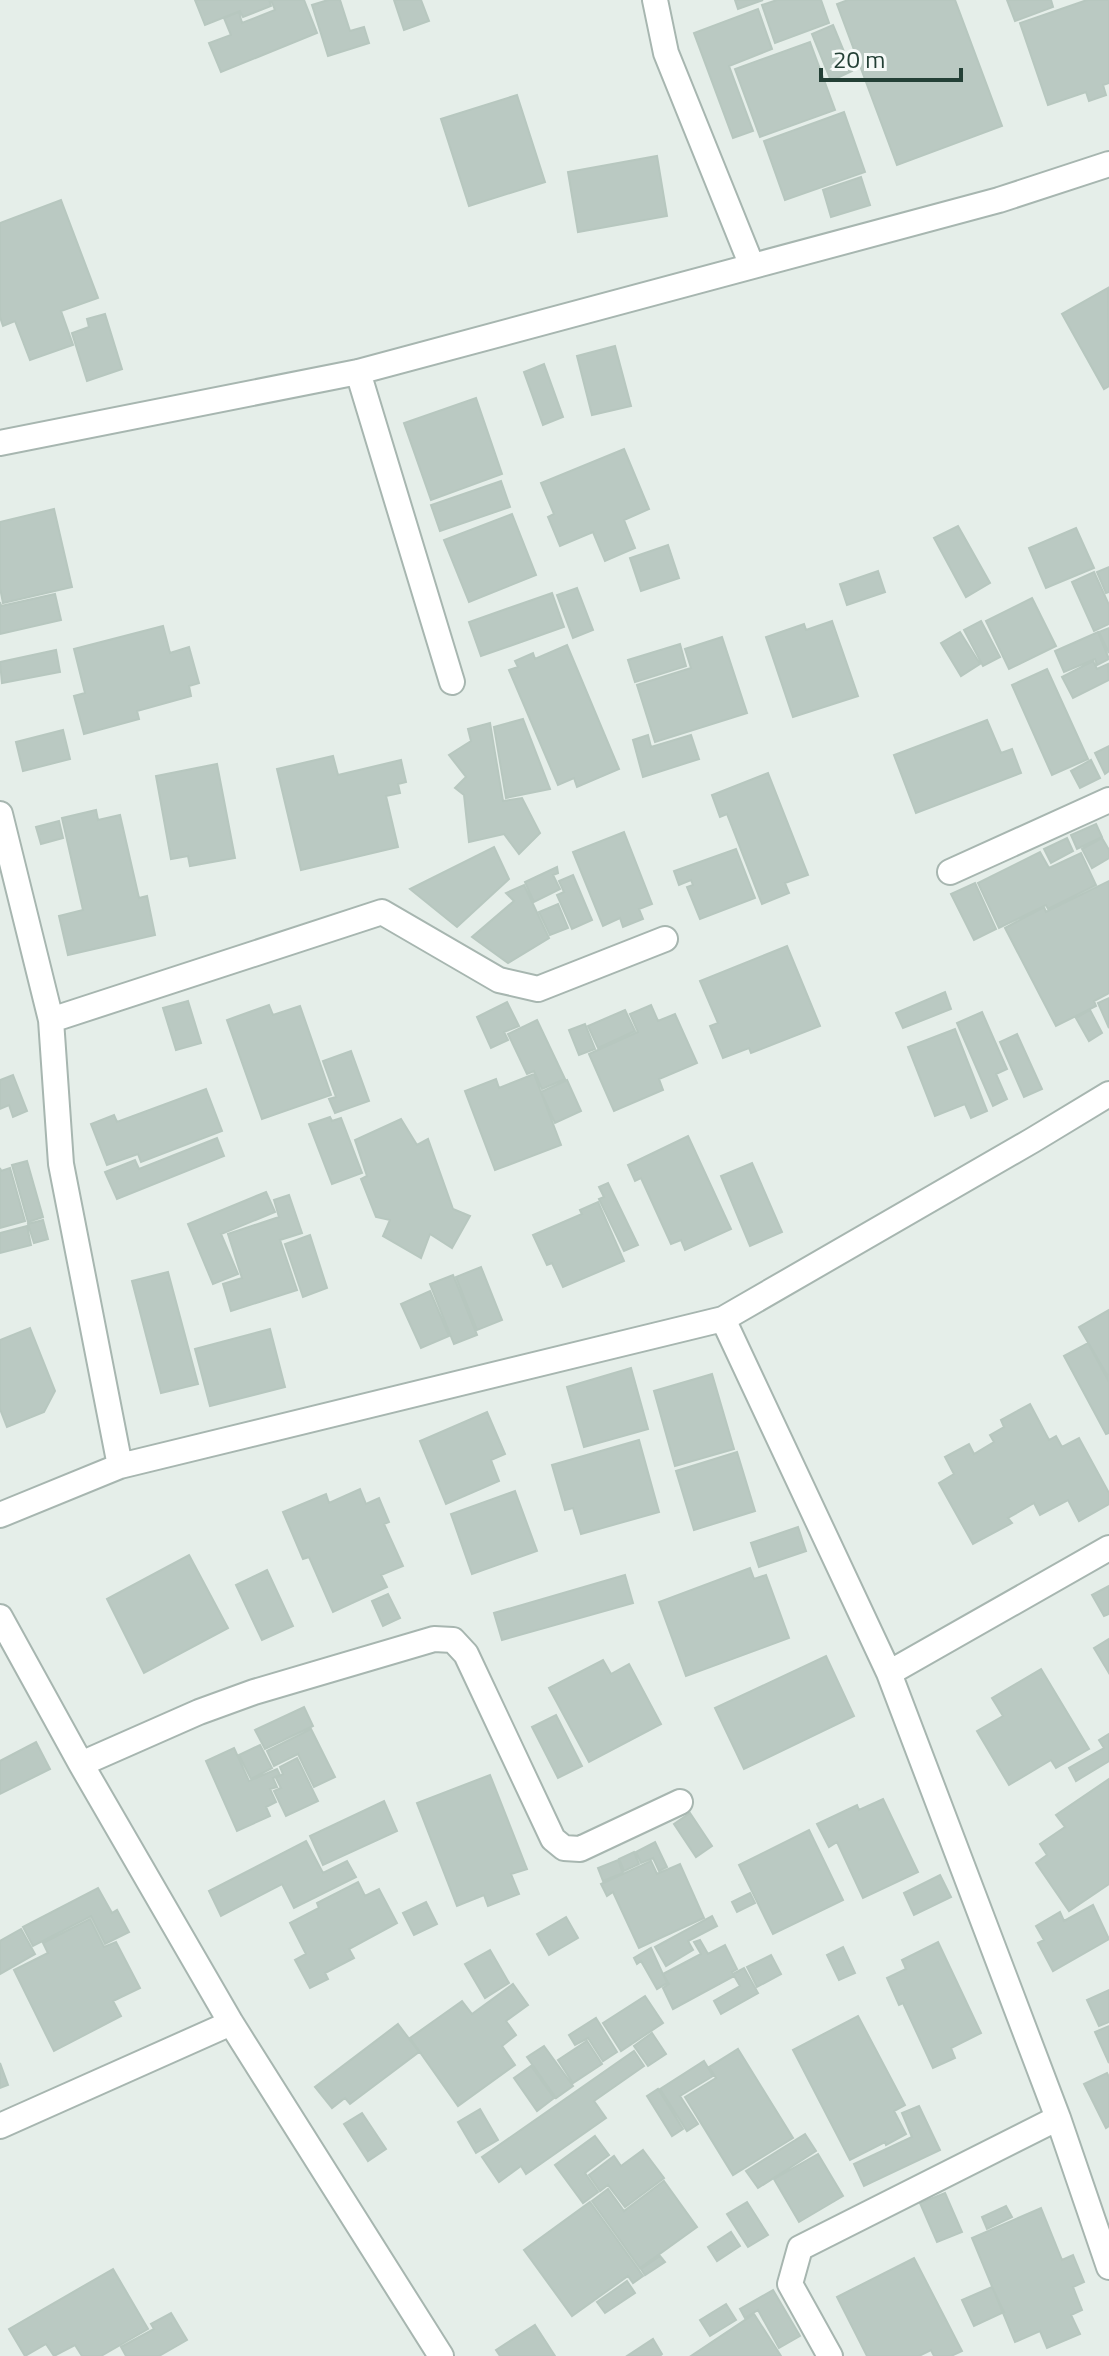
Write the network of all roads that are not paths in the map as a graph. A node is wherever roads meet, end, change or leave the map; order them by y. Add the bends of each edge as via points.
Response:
1 (655, 0) edge
2 (1109, 164) edge
3 (752, 266) junction
4 (358, 372) junction
5 (0, 443) edge
6 (452, 682) dead end
7 (1109, 800) edge
8 (0, 814) edge
9 (950, 872) dead end
10 (665, 939) dead end
11 (51, 1020) junction
12 (1109, 1094) edge
13 (723, 1319) junction
14 (120, 1466) junction
15 (0, 1515) edge
16 (1109, 1548) edge
17 (0, 1617) edge
18 (889, 1673) junction
19 (81, 1764) junction
20 (680, 1802) dead end
21 (231, 2023) junction
22 (1058, 2118) junction
23 (0, 2126) edge
24 (1109, 2267) edge
25 (441, 2356) edge
26 (830, 2356) edge

1 - 3 street via 666,53
2 - 3 street via 999,200
3 - 4 street
4 - 5 street
4 - 6 street
7 - 9 street
8 - 11 street
10 - 11 street via 538,989 499,980 382,912
11 - 14 street via 61,1164
12 - 13 street
13 - 14 street
13 - 18 street
14 - 15 street
16 - 18 street
17 - 19 street
18 - 22 street
19 - 20 street via 254,1692 434,1639 453,1640 466,1654 553,1839 564,1848 580,1849
19 - 21 street
21 - 23 street
21 - 25 street
22 - 24 street
22 - 26 street via 800,2248 790,2284

